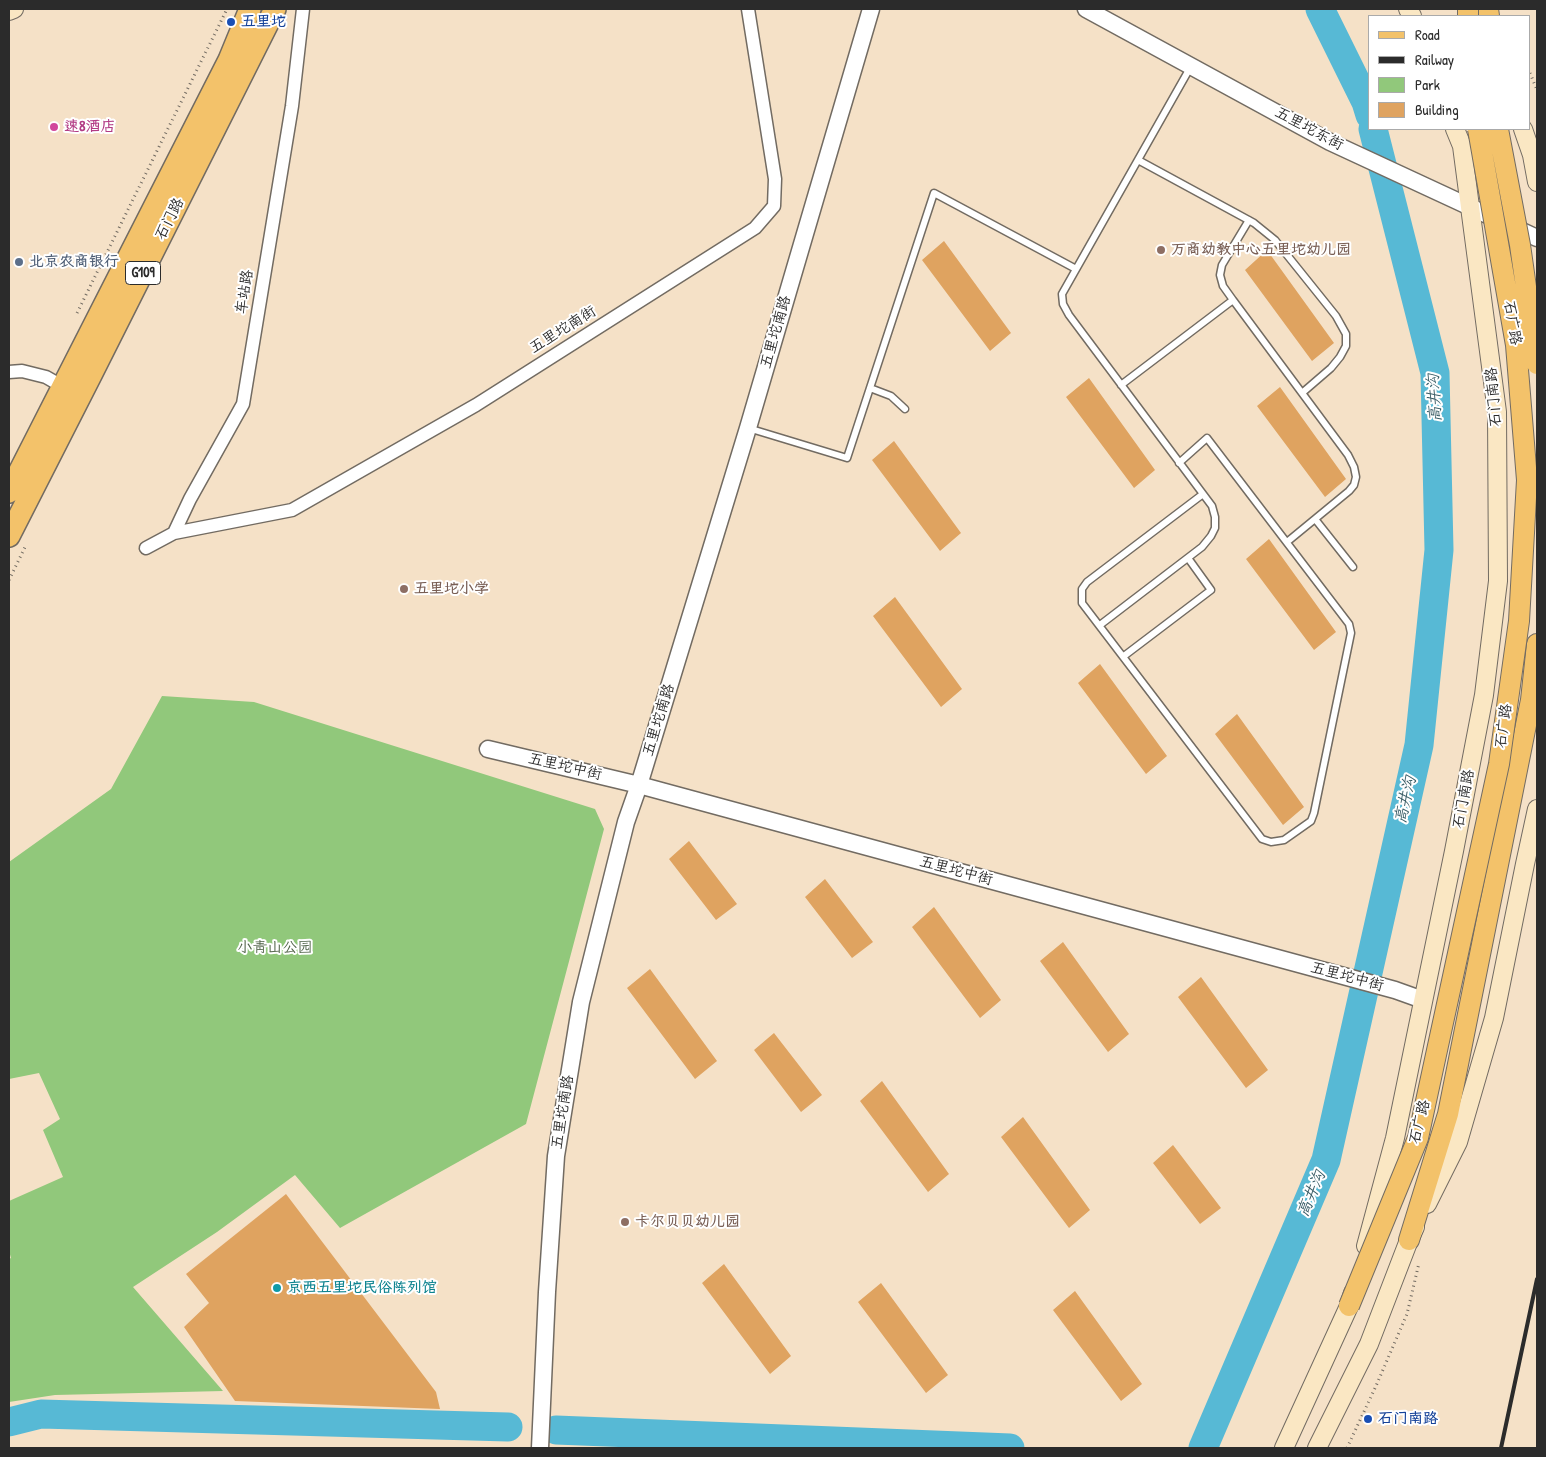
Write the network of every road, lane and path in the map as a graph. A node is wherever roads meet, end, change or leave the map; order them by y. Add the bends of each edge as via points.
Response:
1 (14, 9) edge
2 (227, 9) edge
3 (250, 9) edge
4 (275, 9) edge
5 (303, 9) edge
6 (748, 9) edge
7 (871, 9) edge
8 (1086, 9) edge
9 (9, 11) edge
10 (1191, 66) junction
11 (1531, 75) edge
12 (1537, 90) edge
13 (1456, 130) edge
14 (1478, 130) edge
15 (1498, 130) edge
16 (1523, 130) edge
17 (1138, 160) junction
18 (1537, 182) edge
19 (1470, 207) junction
20 (1249, 220) junction
21 (1537, 238) edge
22 (1076, 269) junction
23 (1233, 300) junction
24 (77, 314) dead end
25 (1537, 364) edge
26 (9, 372) edge
27 (1121, 385) junction
28 (870, 388) junction
29 (72, 391) junction
30 (1302, 393) junction
31 (905, 409) dead end
32 (748, 428) junction
33 (1179, 463) junction
34 (9, 492) edge
35 (1203, 494) junction
36 (1315, 519) junction
37 (174, 533) junction
38 (9, 536) edge
39 (1287, 542) junction
40 (146, 548) dead end
41 (1188, 558) junction
42 (1353, 567) dead end
43 (1100, 625) junction
44 (1537, 644) edge
45 (1124, 656) junction
46 (488, 749) dead end
47 (639, 785) junction
48 (1537, 808) edge
49 (1422, 1000) junction
50 (1408, 1240) junction
51 (1349, 1306) junction
52 (540, 1448) edge
53 (1284, 1448) edge
54 (1317, 1448) edge

1 - 9 main road
2 - 24 path
3 - 29 highway, 石门路 / G109 via 229,60
4 - 29 highway, 石门路 / G109
5 - 37 street, 车站路 via 292,106 243,404
6 - 37 street, 五里坨南街 via 775,179 774,206 755,228 476,405 292,510
7 - 32 street, 五里坨南路
8 - 10 street, 五里坨东街
10 - 17 lane
10 - 19 street, 五里坨东街 via 1330,142
11 - 12 path
13 - 19 main road, 石门南路 via 1462,146
14 - 51 main road, 石广路, bridge via 1516,345 1527,480 1518,621 1499,764 1418,1138
15 - 25 main road, 石广路, bridge via 1520,245
16 - 18 main road
17 - 20 lane
17 - 22 lane
19 - 21 street, 五里坨东街
19 - 49 main road, 石门南路 via 1498,412 1498,581 1484,695
20 - 23 lane via 1222,265 1220,275
20 - 30 lane via 1275,240 1336,316 1346,334 1346,346 1340,357
22 - 27 lane via 1062,294 1063,304
22 - 28 lane via 934,193
23 - 27 lane
23 - 30 lane
26 - 29 street via 22,371 46,377
27 - 33 lane
28 - 31 lane via 891,396
28 - 32 lane via 847,458
29 - 34 highway, 石门路 / G109
29 - 38 highway, 石门路 / G109
30 - 36 lane via 1348,455 1356,477 1348,492
32 - 47 street, 五里坨南路
33 - 35 lane
33 - 39 lane via 1207,438
35 - 41 lane via 1212,506 1215,528 1202,547
35 - 43 lane via 1087,582 1082,589 1082,603
36 - 39 lane
36 - 42 lane
37 - 40 street
39 - 45 lane via 1341,612 1351,633 1314,813 1311,821 1284,840 1271,842 1262,839
41 - 43 lane
41 - 45 lane via 1211,590
43 - 45 lane
44 - 50 main road, 石广路 via 1531,700 1448,1114
46 - 47 street, 五里坨中街
47 - 49 street, 五里坨中街
47 - 52 street, 五里坨南路 via 626,822 581,1002 556,1156
48 - 50 main road via 1494,1018 1476,1084 1458,1142
49 - 51 main road, 石门南路 via 1395,1138
50 - 54 main road via 1369,1344
51 - 53 main road, 石门南路

